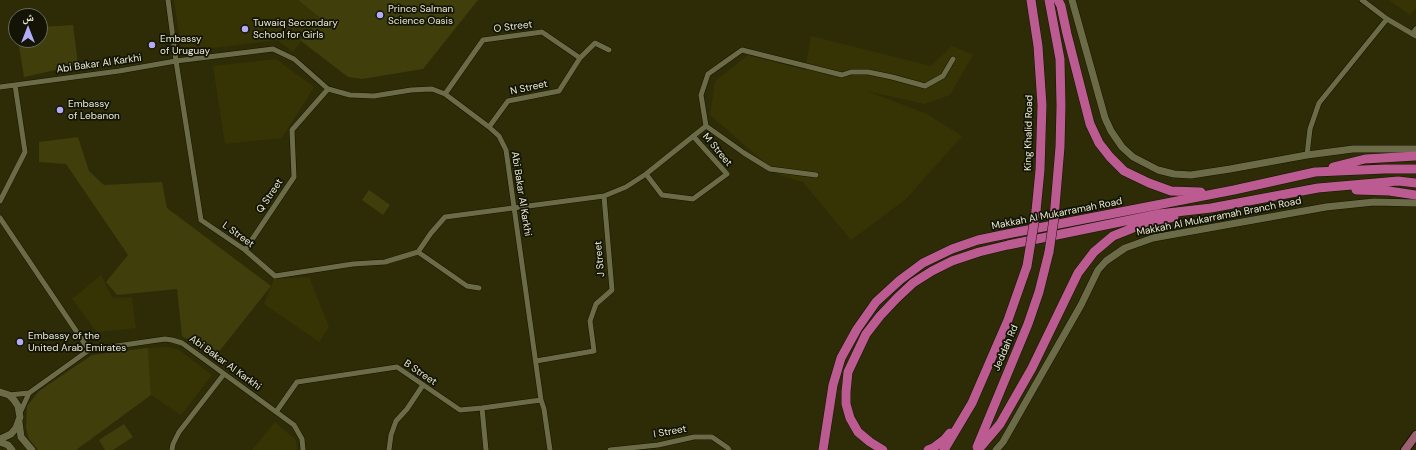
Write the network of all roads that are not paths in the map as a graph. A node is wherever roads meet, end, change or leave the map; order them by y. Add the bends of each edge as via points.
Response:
1 (168, 0) edge
2 (1031, 0) edge
3 (1049, 0) edge
4 (1058, 0) edge
5 (1072, 0) edge
6 (1362, 0) edge
7 (1386, 19) junction
8 (1416, 29) edge
9 (1414, 35) edge
10 (609, 50) dead end
11 (580, 58) junction
12 (953, 59) dead end
13 (176, 61) junction
14 (15, 85) junction
15 (0, 87) edge
16 (328, 89) junction
17 (445, 94) junction
18 (706, 126) junction
19 (489, 127) junction
20 (693, 136) junction
21 (1416, 149) edge
22 (1307, 155) junction
23 (1416, 156) edge
24 (1416, 169) edge
25 (1315, 172) junction
26 (646, 174) junction
27 (816, 175) dead end
28 (1416, 183) edge
29 (1318, 188) junction
30 (1234, 190) junction
31 (1416, 195) edge
32 (604, 196) junction
33 (0, 201) edge
34 (1416, 203) edge
35 (514, 208) junction
36 (1211, 208) junction
37 (0, 218) edge
38 (245, 250) junction
39 (418, 252) junction
40 (1027, 266) joint
41 (479, 288) dead end
42 (89, 350) junction
43 (536, 361) junction
44 (224, 374) junction
45 (423, 386) junction
46 (0, 392) edge
47 (29, 393) junction
48 (9, 395) junction
49 (541, 400) junction
50 (972, 403) junction
51 (482, 408) junction
52 (20, 412) junction
53 (276, 412) junction
54 (19, 421) junction
55 (1416, 435) edge
56 (0, 440) edge
57 (658, 447) edge
58 (12, 450) edge
59 (32, 450) edge
60 (172, 450) edge
61 (304, 450) edge
62 (389, 450) edge
63 (486, 450) edge
64 (550, 450) edge
65 (610, 450) edge
66 (729, 450) edge
67 (822, 450) edge
68 (883, 450) edge
69 (928, 450) edge
70 (944, 450) edge
71 (977, 450) edge
72 (996, 450) edge
73 (1405, 450) edge

1 - 13 street, L Street
2 - 40 highway, King Khalid Road, bridge via 1038,46 1042,105 1040,170
3 - 71 highway, Jeddah Rd, bridge via 1060,59 1061,106 1060,147 1049,252 1028,324
4 - 30 highway via 1090,124 1099,143 1110,157 1124,171 1171,191 1194,193
5 - 22 street via 1105,118 1122,147 1133,158 1158,170 1191,175
6 - 7 street
7 - 9 street
7 - 22 street via 1319,103 1310,129
8 - 9 street
10 - 11 street, N Street via 595,43
11 - 17 street, O Street via 542,32 483,40
11 - 19 street, N Street via 559,91 508,101
12 - 18 street via 943,76 925,86 868,72 842,75 742,50 708,74 701,95
13 - 14 street, Abi Bakar Al Karkhi
13 - 16 street, Abi Bakar Al Karkhi via 274,50 294,59
13 - 38 street, L Street via 201,220
14 - 15 street, Abi Bakar Al Karkhi
14 - 33 street via 25,152
16 - 17 street, Abi Bakar Al Karkhi via 350,95 374,96 432,89
16 - 38 street, Q Street via 292,130 294,177
17 - 19 street, Abi Bakar Al Karkhi
18 - 20 street, M Street
18 - 27 street via 770,169
19 - 35 street, Abi Bakar Al Karkhi via 499,136 506,150
20 - 26 street, M Street
20 - 26 street, M Street via 727,174 693,199 662,195
21 - 22 street via 1352,149
23 - 25 highway via 1365,159
24 - 25 highway, Makkah Al Mukarramah Road
25 - 30 highway, Makkah Al Mukarramah Road
26 - 32 street, M Street via 626,187
28 - 29 highway, Makkah Al Mukarramah Road via 1398,181
29 - 31 highway via 1389,191
29 - 36 highway, Makkah Al Mukarramah Road
30 - 67 highway, Makkah Al Mukarramah Road via 978,240 924,263 876,302 857,329 842,358 833,385
32 - 35 street, M Street
32 - 43 street, J Street via 612,290 596,304 590,321 594,351
34 - 72 street, Makkah Al Mukarramah Branch Road via 1374,202 1326,207 1153,238 1125,248 1098,270 1003,442
35 - 39 street via 445,217
35 - 43 street, Abi Bakar Al Karkhi
36 - 68 highway, Makkah Al Mukarramah Road via 1159,214 979,252 952,261 913,283 866,334 848,372 846,404 850,418 858,432
36 - 71 highway via 1133,228 1113,236 1094,252 1078,272 1032,368 1000,424
37 - 42 street
38 - 39 street, L Street via 276,276 353,264 385,262
39 - 41 street via 467,286
40 - 50 highway, Jeddah Rd via 1008,320
42 - 44 street, Abi Bakar Al Karkhi via 172,340 182,343
42 - 47 street, Abi Bakar Al Karkhi
43 - 49 street, Abi Bakar Al Karkhi
44 - 53 street, Abi Bakar Al Karkhi
44 - 60 street via 179,432
45 - 51 street, B Street via 460,410
45 - 53 street, B Street via 397,367 296,382
45 - 62 street via 396,421
46 - 48 street
47 - 48 street
47 - 52 street
48 - 52 street
49 - 51 street, B Street
49 - 64 street, Abi Bakar Al Karkhi
50 - 69 highway via 945,439
50 - 70 highway, Jeddah Rd
51 - 63 street
52 - 54 street
53 - 61 street, Abi Bakar Al Karkhi via 294,425 302,439
54 - 56 street via 11,434
54 - 59 street via 21,437
55 - 73 main road
56 - 58 street
57 - 65 street, I Street
57 - 66 street, I Street via 694,437 712,437

